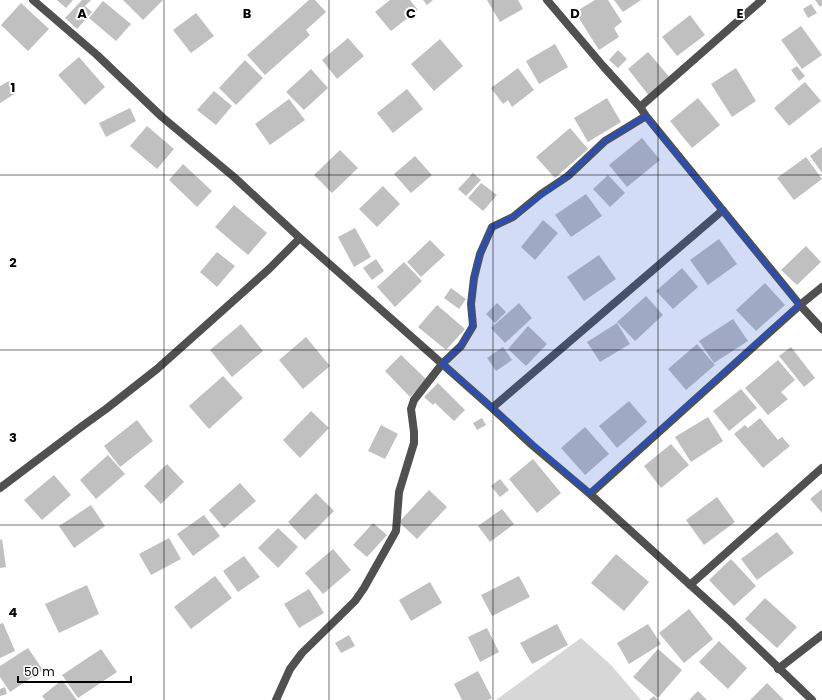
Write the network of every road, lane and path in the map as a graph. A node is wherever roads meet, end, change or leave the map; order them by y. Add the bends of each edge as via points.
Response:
1 (33, 0) edge
2 (762, 0) edge
3 (549, 1) edge
4 (640, 107) junction
5 (646, 116) junction
6 (723, 210) junction
7 (300, 238) junction
8 (822, 287) edge
9 (800, 305) junction
10 (822, 329) edge
11 (442, 364) junction
12 (492, 408) junction
13 (822, 468) edge
14 (0, 488) edge
15 (590, 494) junction
16 (690, 585) junction
17 (822, 635) edge
18 (778, 669) junction
19 (276, 700) edge
20 (812, 700) edge

1 - 7 street
2 - 4 street
3 - 4 street
4 - 5 street
5 - 6 street
5 - 11 street via 604,141 568,176 513,217 492,227 480,254 474,278 471,304 473,326 461,346
6 - 9 street
6 - 12 street
7 - 11 street
7 - 14 street via 157,369
8 - 9 street
9 - 10 street
9 - 15 street
11 - 12 street
11 - 19 street via 414,400 414,443 399,492 396,531 355,601 302,653 290,669
12 - 15 street
13 - 16 street
15 - 16 street
16 - 18 street
17 - 18 street
18 - 20 street

